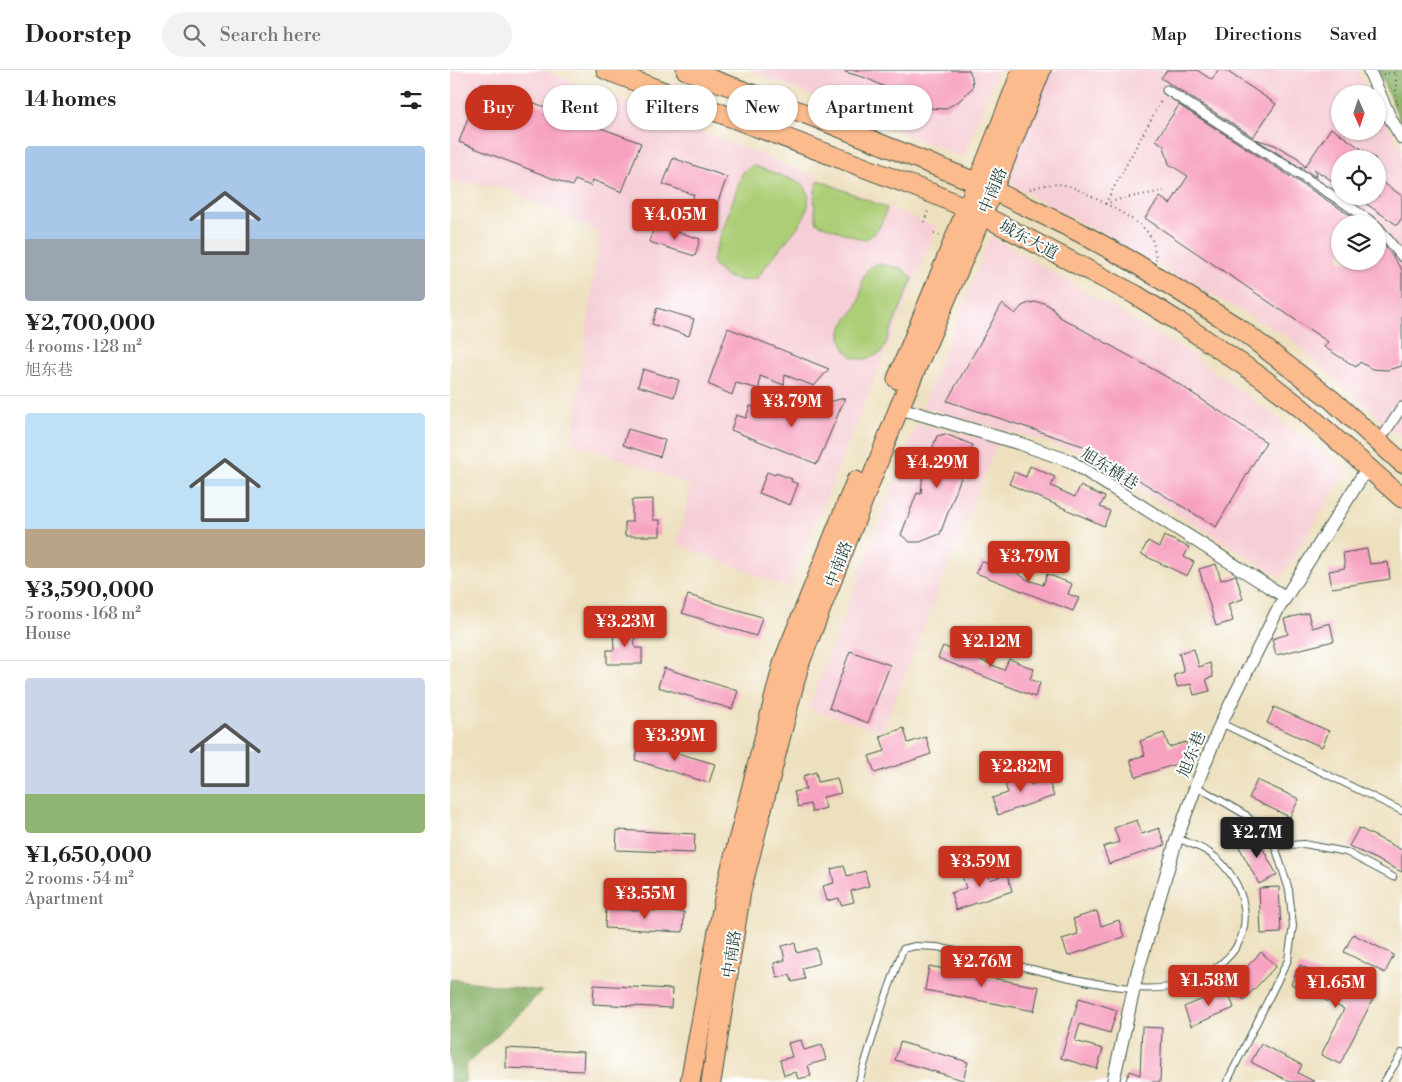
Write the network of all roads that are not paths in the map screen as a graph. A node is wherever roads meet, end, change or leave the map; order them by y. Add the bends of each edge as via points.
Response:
1 (606, 70) edge
2 (686, 70) edge
3 (1022, 70) edge
4 (1041, 70) edge
5 (1369, 70) edge
6 (1167, 90) road end
7 (1402, 138) edge
8 (985, 187) junction
9 (975, 211) junction
10 (1362, 215) edge
11 (1386, 236) edge
12 (1402, 257) edge
13 (1402, 407) edge
14 (898, 408) junction
15 (1379, 442) junction
16 (1402, 463) edge
17 (1368, 467) junction
18 (1402, 498) edge
19 (1286, 597) junction
20 (1221, 723) junction
21 (1196, 786) junction
22 (1402, 811) edge
23 (1177, 838) junction
24 (1275, 846) junction
25 (1393, 877) dead end
26 (1134, 988) junction
27 (1402, 1053) edge
28 (690, 1082) edge
29 (711, 1082) edge
30 (859, 1082) edge
31 (1113, 1082) edge
32 (1227, 1082) edge
33 (1384, 1082) edge

1 - 9 main road, 城东大道
2 - 8 main road, 城东大道 via 806,114
3 - 8 main road, 中南路
4 - 8 main road, 中南路
5 - 7 street
6 - 10 street
8 - 9 main road, 中南路
8 - 15 main road, 城东大道 via 1079,232 1240,329 1293,368
9 - 14 main road, 中南路
9 - 17 main road, 城东大道 via 1136,295 1179,322 1301,408
9 - 28 main road, 中南路 via 953,241 784,660 726,888
11 - 12 street
13 - 15 street
14 - 19 street, 旭东横巷 via 1070,461
14 - 29 main road, 中南路 via 799,665 740,891
15 - 16 main road, 城东大道
17 - 18 main road, 城东大道
17 - 19 street, 旭东巷
19 - 20 street, 旭东巷
20 - 21 street, 旭东巷
20 - 22 lane
21 - 23 street, 旭东巷
21 - 24 lane via 1246,815
23 - 26 street, 旭东巷
23 - 26 lane via 1211,853 1231,874 1243,898 1246,919 1240,941 1229,957 1191,983
24 - 25 lane via 1304,844 1346,852
24 - 32 lane via 1289,890 1293,926 1288,960
26 - 30 lane via 1084,981 937,947 904,949
26 - 31 street, 旭东巷
27 - 33 lane

